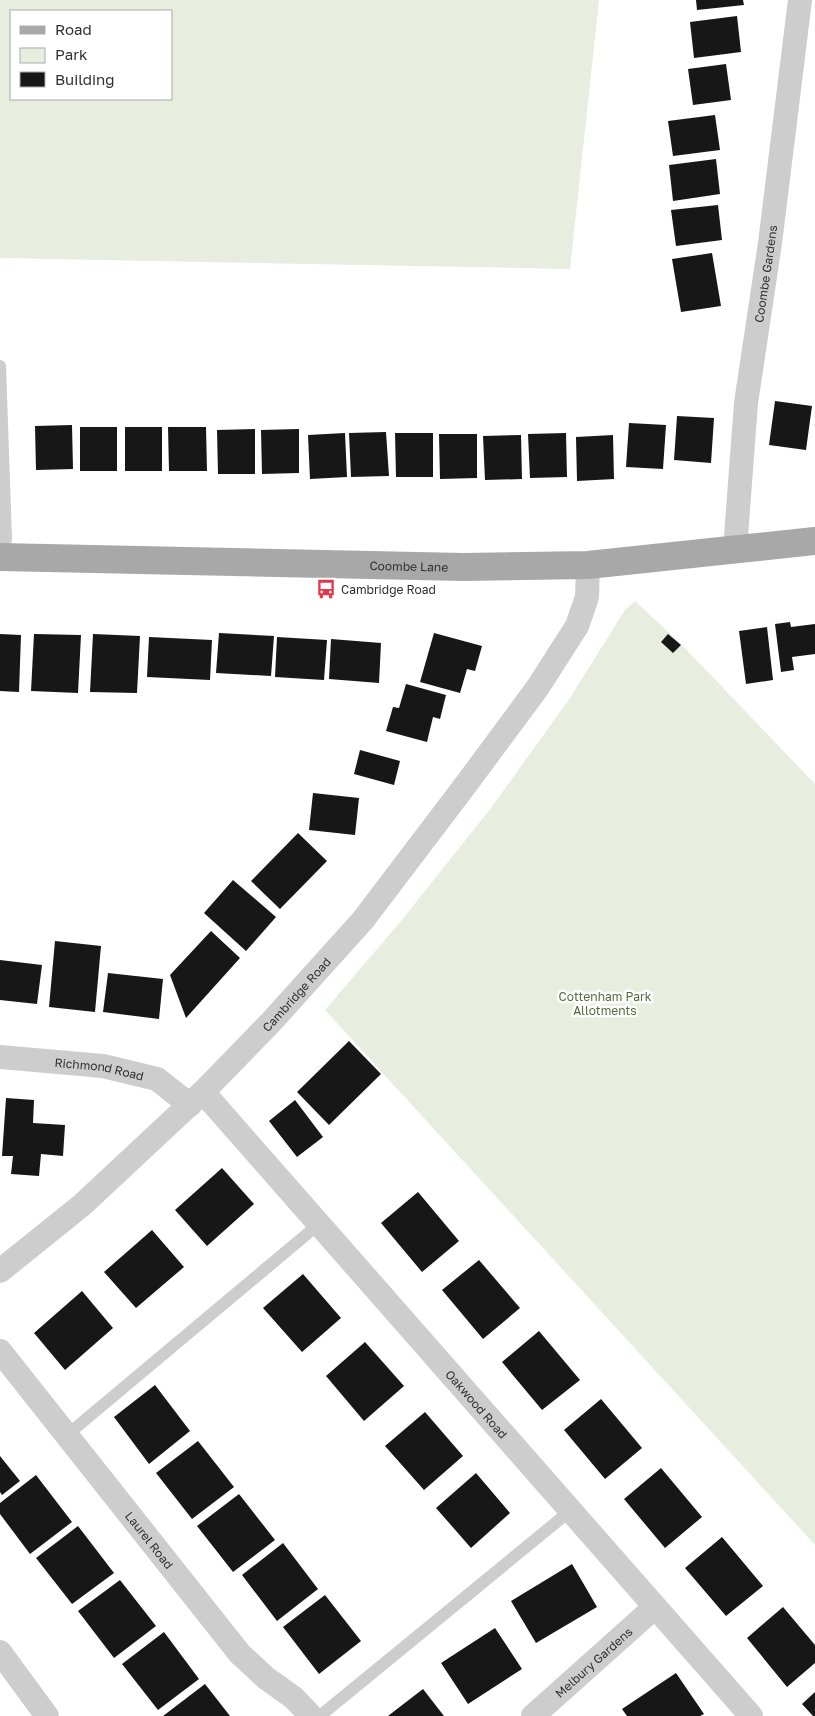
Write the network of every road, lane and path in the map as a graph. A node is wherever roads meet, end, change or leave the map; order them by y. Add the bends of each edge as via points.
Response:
1 (800, 0) edge
2 (0, 366) edge
3 (815, 542) edge
4 (735, 550) junction
5 (2, 557) edge
6 (588, 565) junction
7 (0, 1057) edge
8 (196, 1099) junction
9 (319, 1224) junction
10 (0, 1271) edge
11 (0, 1351) edge
12 (67, 1434) junction
13 (570, 1510) junction
14 (655, 1607) junction
15 (0, 1652) edge
16 (47, 1716) edge
17 (311, 1716) edge
18 (320, 1716) edge
19 (533, 1716) edge
20 (750, 1716) edge

1 - 4 street, Coombe Gardens via 770,243 746,402
2 - 5 lane via 6,538
3 - 4 main road, Coombe Lane
4 - 6 main road, Coombe Lane
5 - 6 main road, Coombe Lane via 434,566
6 - 8 street, Cambridge Road via 587,597 577,626 467,783 363,920
7 - 8 street, Richmond Road via 104,1066 157,1079
8 - 9 street, Oakwood Road
8 - 10 street, Cambridge Road via 82,1205
9 - 12 lane
9 - 13 street, Oakwood Road
11 - 12 street, Laurel Road
12 - 17 street, Laurel Road via 240,1654
13 - 14 street, Oakwood Road
13 - 18 lane
14 - 19 street, Melbury Gardens
14 - 20 street, Oakwood Road
15 - 16 street

